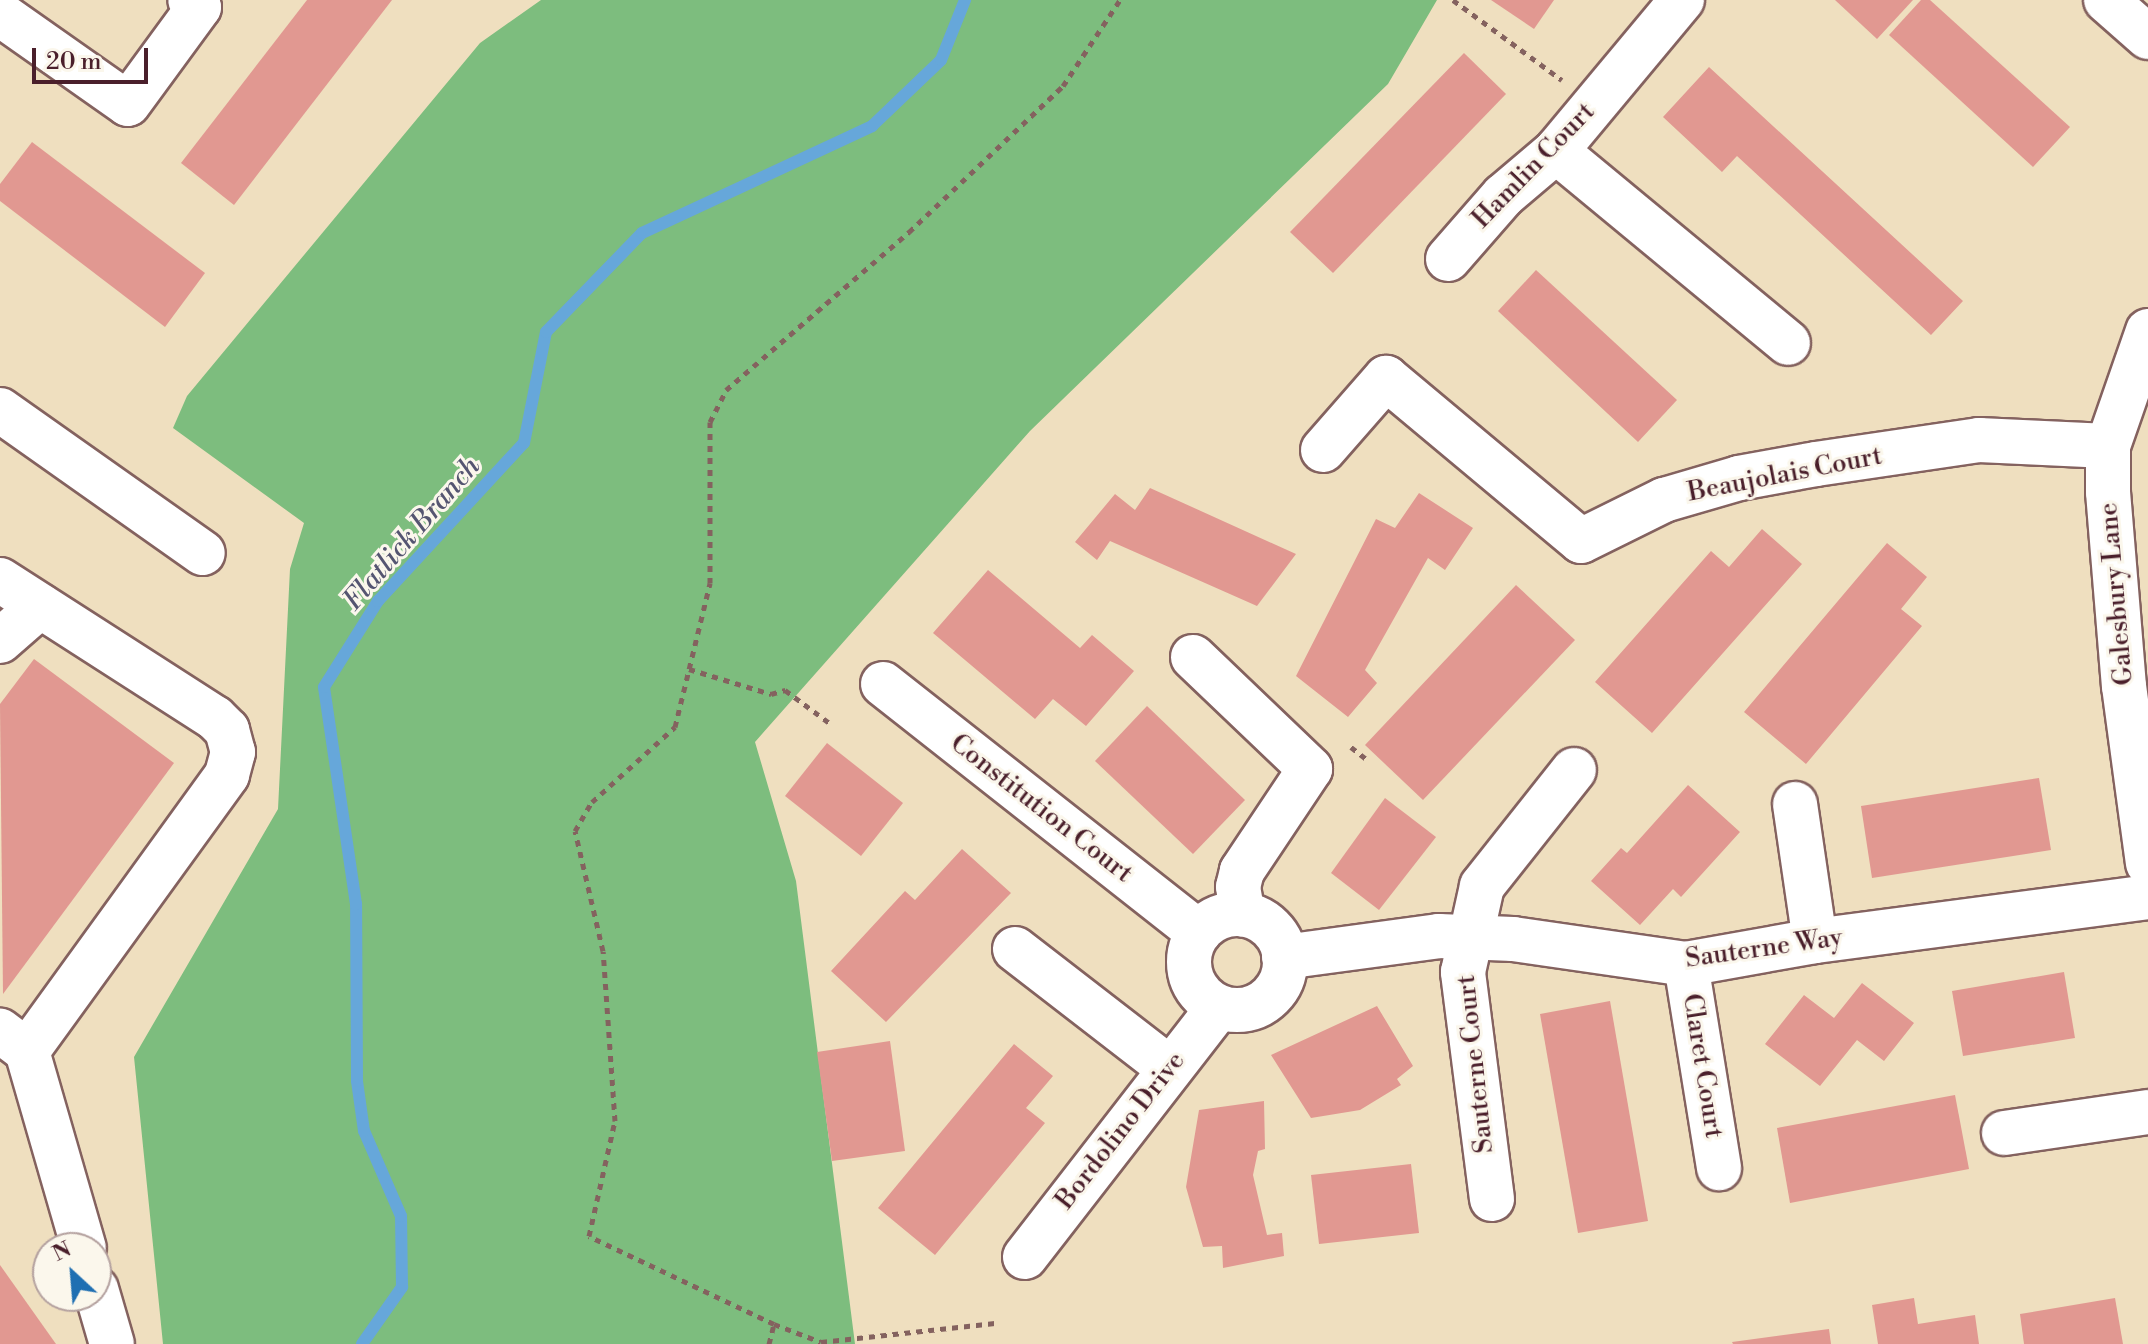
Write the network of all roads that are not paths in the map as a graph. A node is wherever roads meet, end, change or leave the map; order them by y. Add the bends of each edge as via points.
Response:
1 (1682, 0) edge
2 (2106, 0) edge
3 (198, 2) edge
4 (0, 14) edge
5 (2148, 37) edge
6 (1556, 151) junction
7 (1448, 259) dead end
8 (2148, 331) edge
9 (1788, 343) dead end
10 (0, 410) edge
11 (2108, 446) junction
12 (1323, 450) dead end
13 (203, 553) dead end
14 (0, 580) edge
15 (40, 606) junction
16 (0, 641) edge
17 (1193, 657) dead end
18 (883, 684) dead end
19 (1574, 770) dead end
20 (1795, 804) dead end
21 (2148, 863) edge
22 (2148, 897) edge
23 (1243, 915) junction
24 (1199, 933) junction
25 (1471, 937) junction
26 (1815, 941) junction
27 (1015, 949) dead end
28 (1284, 957) junction
29 (1686, 964) junction
30 (1219, 1007) junction
31 (14, 1041) edge
32 (1169, 1068) junction
33 (2148, 1112) edge
34 (2004, 1133) dead end
35 (1719, 1168) dead end
36 (1492, 1199) dead end
37 (79, 1232) edge
38 (1025, 1257) dead end
39 (103, 1312) edge
40 (112, 1344) edge

1 - 6 street, Hamlin Court
2 - 5 street
3 - 4 street via 128,104
6 - 7 street, Hamlin Court via 1503,196
6 - 9 street
8 - 11 street, Galesbury Lane
10 - 13 street
11 - 12 street, Beaujolais Court via 1979,440 1755,475 1664,500 1581,541 1386,378
11 - 21 street, Galesbury Lane via 2110,558
14 - 15 street
15 - 16 street
15 - 31 street via 215,718 227,730 233,752 227,775
17 - 23 street via 1310,769 1242,871 1238,887
18 - 24 street, Constitution Court
19 - 25 street, Sauterne Court via 1482,886
20 - 26 street
22 - 26 street, Sauterne Way
23 - 24 street via 1214,920
23 - 28 street via 1271,929
24 - 30 street via 1188,959 1190,975 1197,989
25 - 28 street, Sauterne Way via 1439,936
25 - 29 street, Sauterne Way
25 - 36 street, Sauterne Court via 1463,972
26 - 29 street, Sauterne Way
27 - 32 street
28 - 30 street via 1284,973 1268,999 1238,1010
29 - 35 street, Claret Court
30 - 32 street, Bordolino Drive
31 - 37 street
32 - 38 street, Bordolino Drive
33 - 34 street
39 - 40 street

